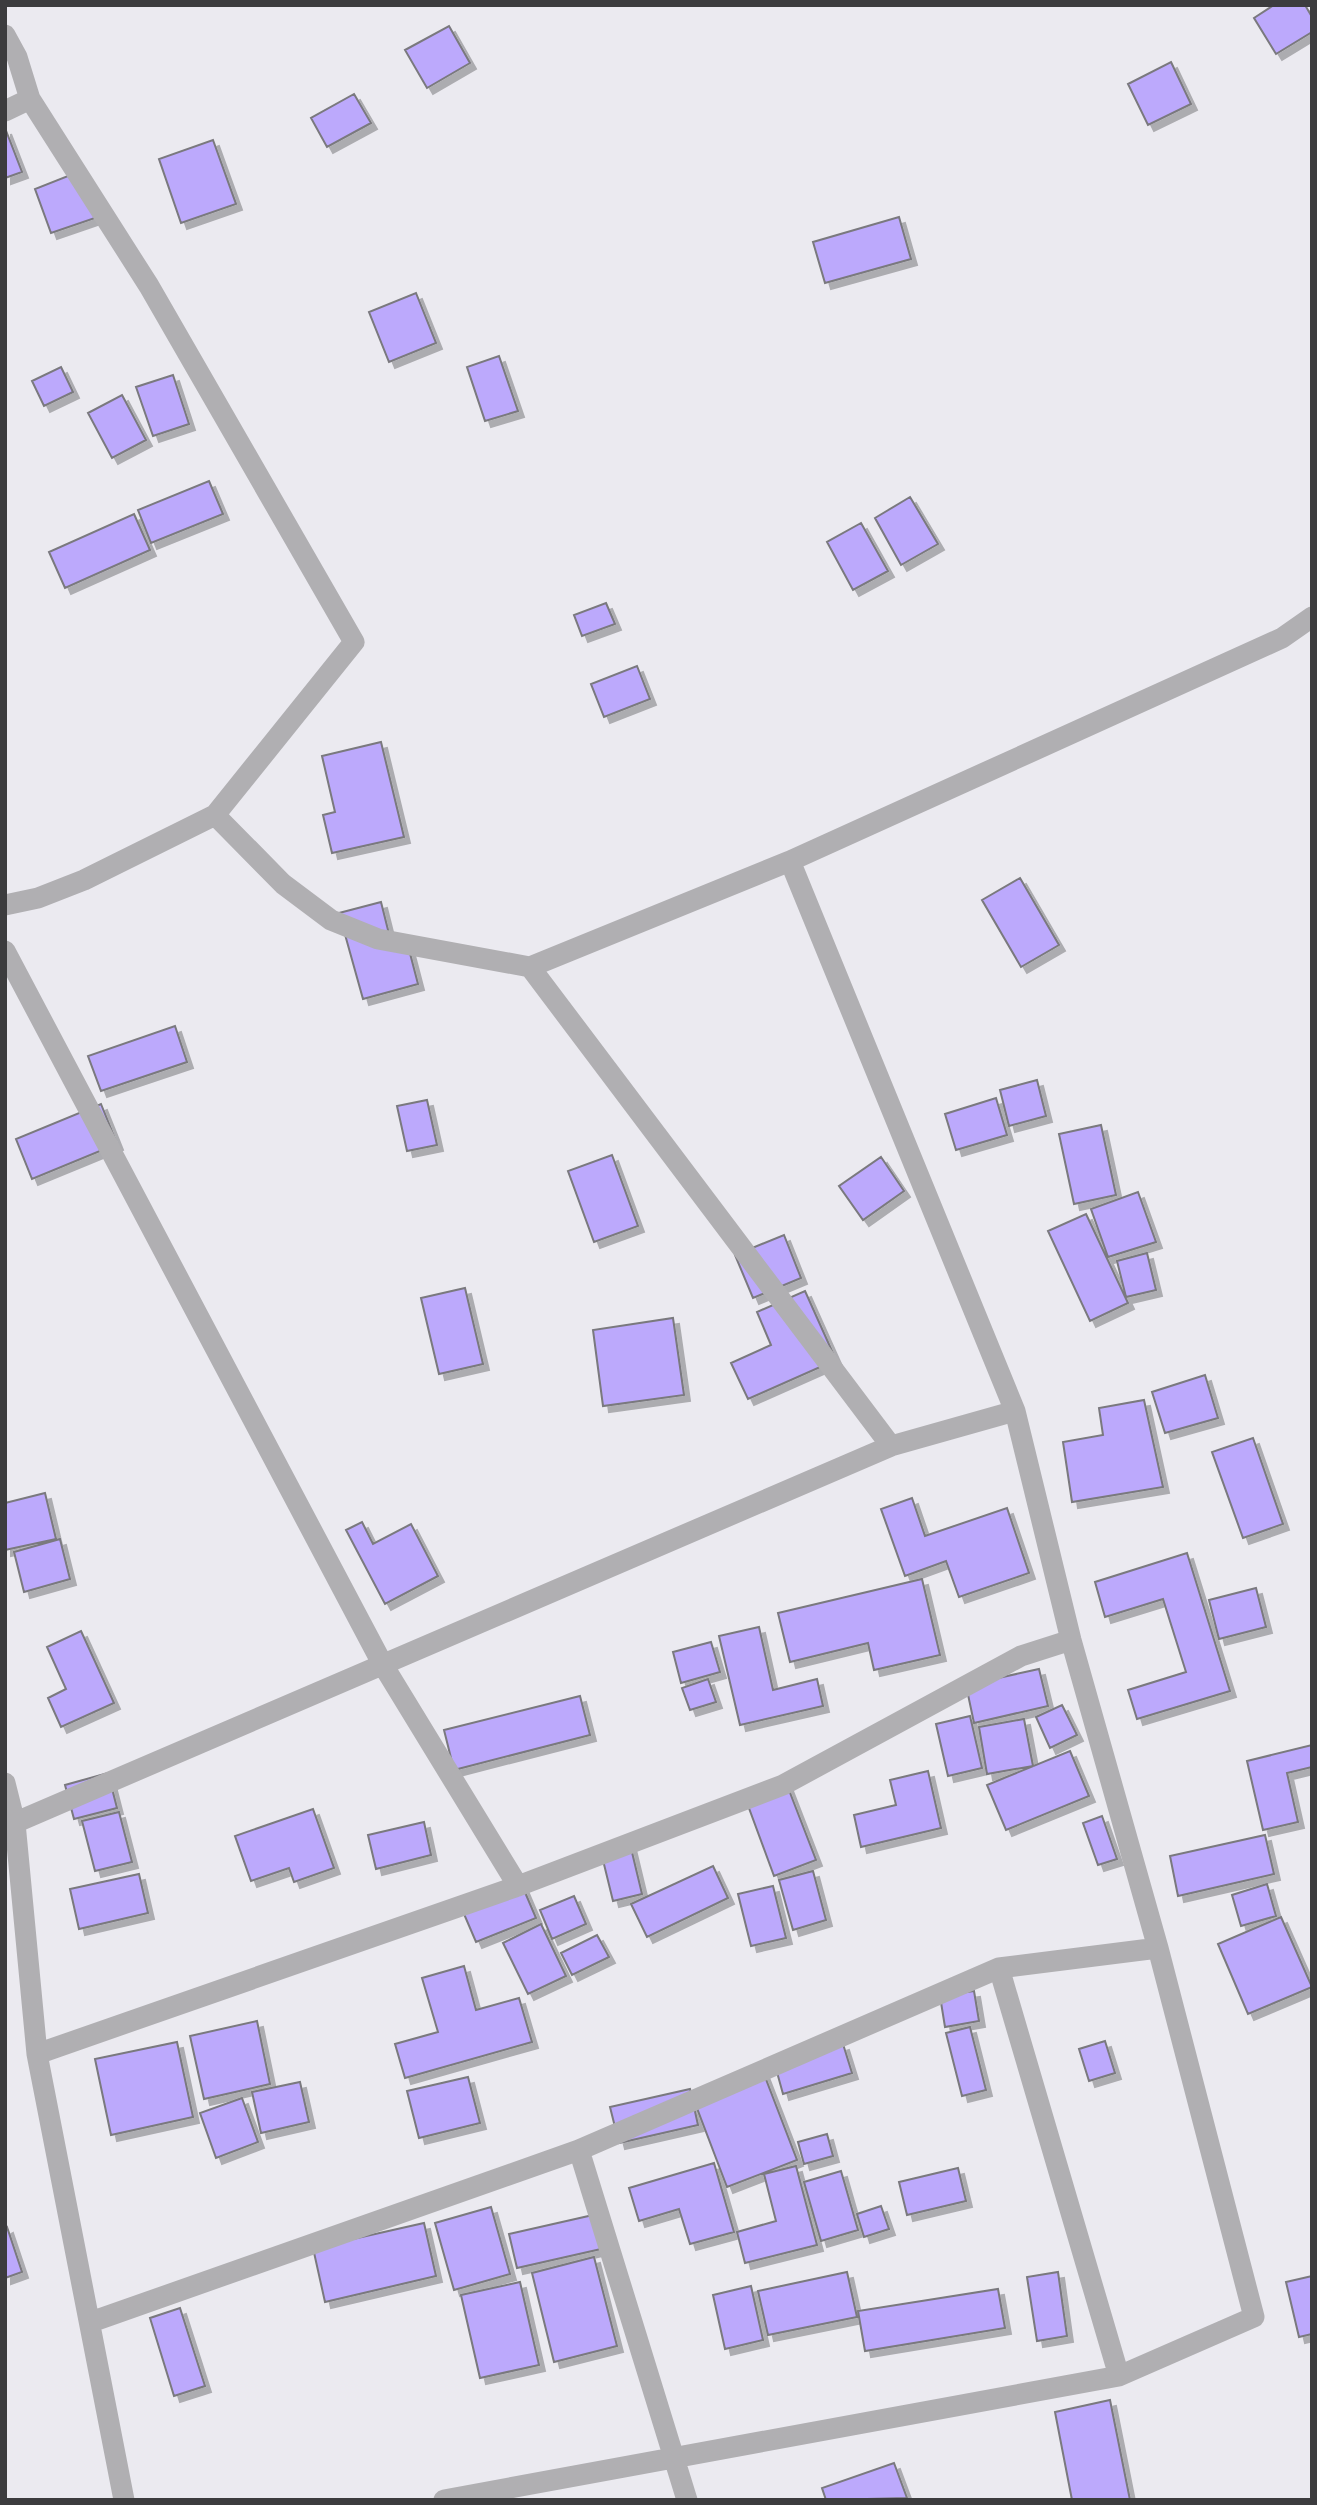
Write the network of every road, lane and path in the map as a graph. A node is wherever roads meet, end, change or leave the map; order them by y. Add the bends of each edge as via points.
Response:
1 (5, 35) edge
2 (30, 99) junction
3 (5, 111) edge
4 (1312, 617) edge
5 (215, 815) junction
6 (790, 861) junction
7 (5, 905) edge
8 (5, 951) edge
9 (530, 967) junction
10 (1015, 1411) junction
11 (891, 1446) junction
12 (1071, 1640) junction
13 (383, 1664) junction
14 (5, 1783) edge
15 (10, 1825) edge
16 (518, 1886) junction
17 (1157, 1948) junction
18 (999, 1968) junction
19 (37, 2054) junction
20 (579, 2150) junction
21 (91, 2322) junction
22 (1119, 2376) junction
23 (673, 2458) junction
24 (124, 2500) edge
25 (444, 2500) edge
26 (687, 2500) edge

1 - 2 street
2 - 3 street
2 - 5 street via 149,286 354,642
4 - 6 street via 1282,638
5 - 7 street via 84,880
5 - 9 street via 284,884 331,920 378,939
6 - 9 street
6 - 10 street
8 - 13 street
9 - 11 street
10 - 11 street
10 - 12 street
11 - 13 street
12 - 16 street via 1021,1657 783,1785
12 - 17 street
13 - 15 street
13 - 16 street
14 - 15 street
15 - 19 street
16 - 19 street
17 - 18 street
17 - 22 street via 1254,2317
18 - 20 street
18 - 22 street
19 - 21 street
20 - 21 street
20 - 23 street
21 - 24 street
22 - 23 street
23 - 25 street
23 - 26 street

